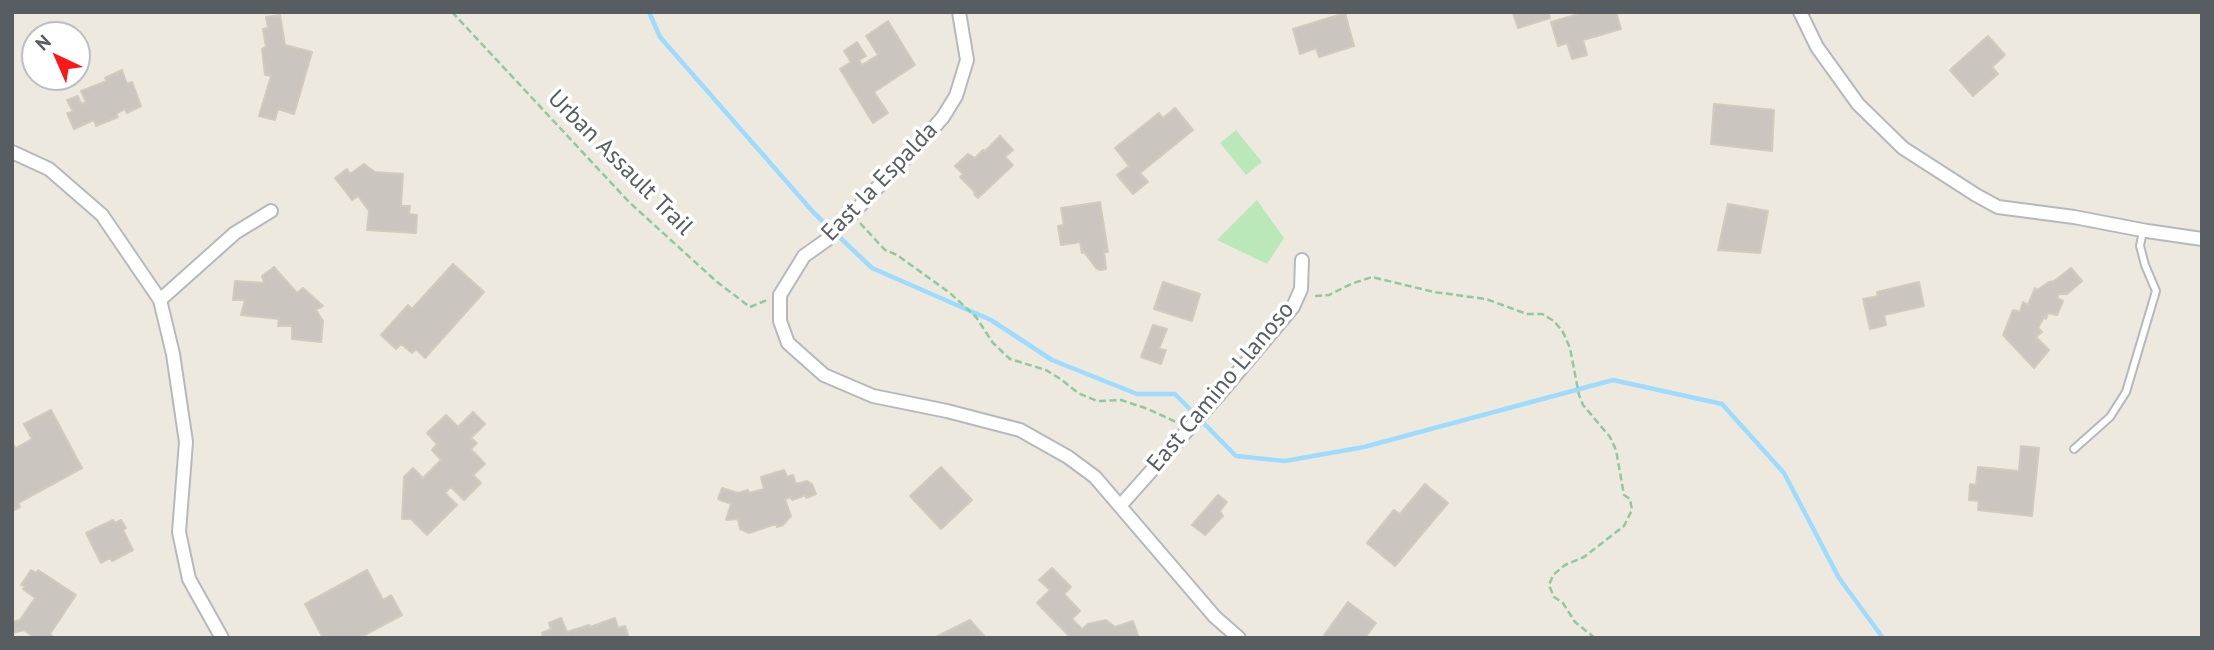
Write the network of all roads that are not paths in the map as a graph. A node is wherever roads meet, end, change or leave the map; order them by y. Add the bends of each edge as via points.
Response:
1 (959, 12) edge
2 (1800, 12) edge
3 (12, 152) edge
4 (271, 211) dead end
5 (2143, 230) junction
6 (2202, 239) edge
7 (1302, 260) dead end
8 (160, 300) junction
9 (2074, 449) dead end
10 (1120, 506) junction
11 (222, 638) edge
12 (1239, 638) edge

1 - 10 street, East la Espalda via 967,60 956,96 922,141 828,239 804,256 780,295 780,321 788,343 824,375 873,396 1020,430 1095,477
2 - 5 street via 1817,47 1858,104 1903,148 1976,195 1998,207
3 - 8 street via 49,169 102,215
4 - 8 street via 236,233
5 - 6 street
5 - 9 lane via 2144,265 2156,291 2126,392 2110,417
7 - 10 street, East Camino Llanoso via 1301,289 1293,307
8 - 11 street via 186,442 179,532 190,579
10 - 12 street via 1215,617

